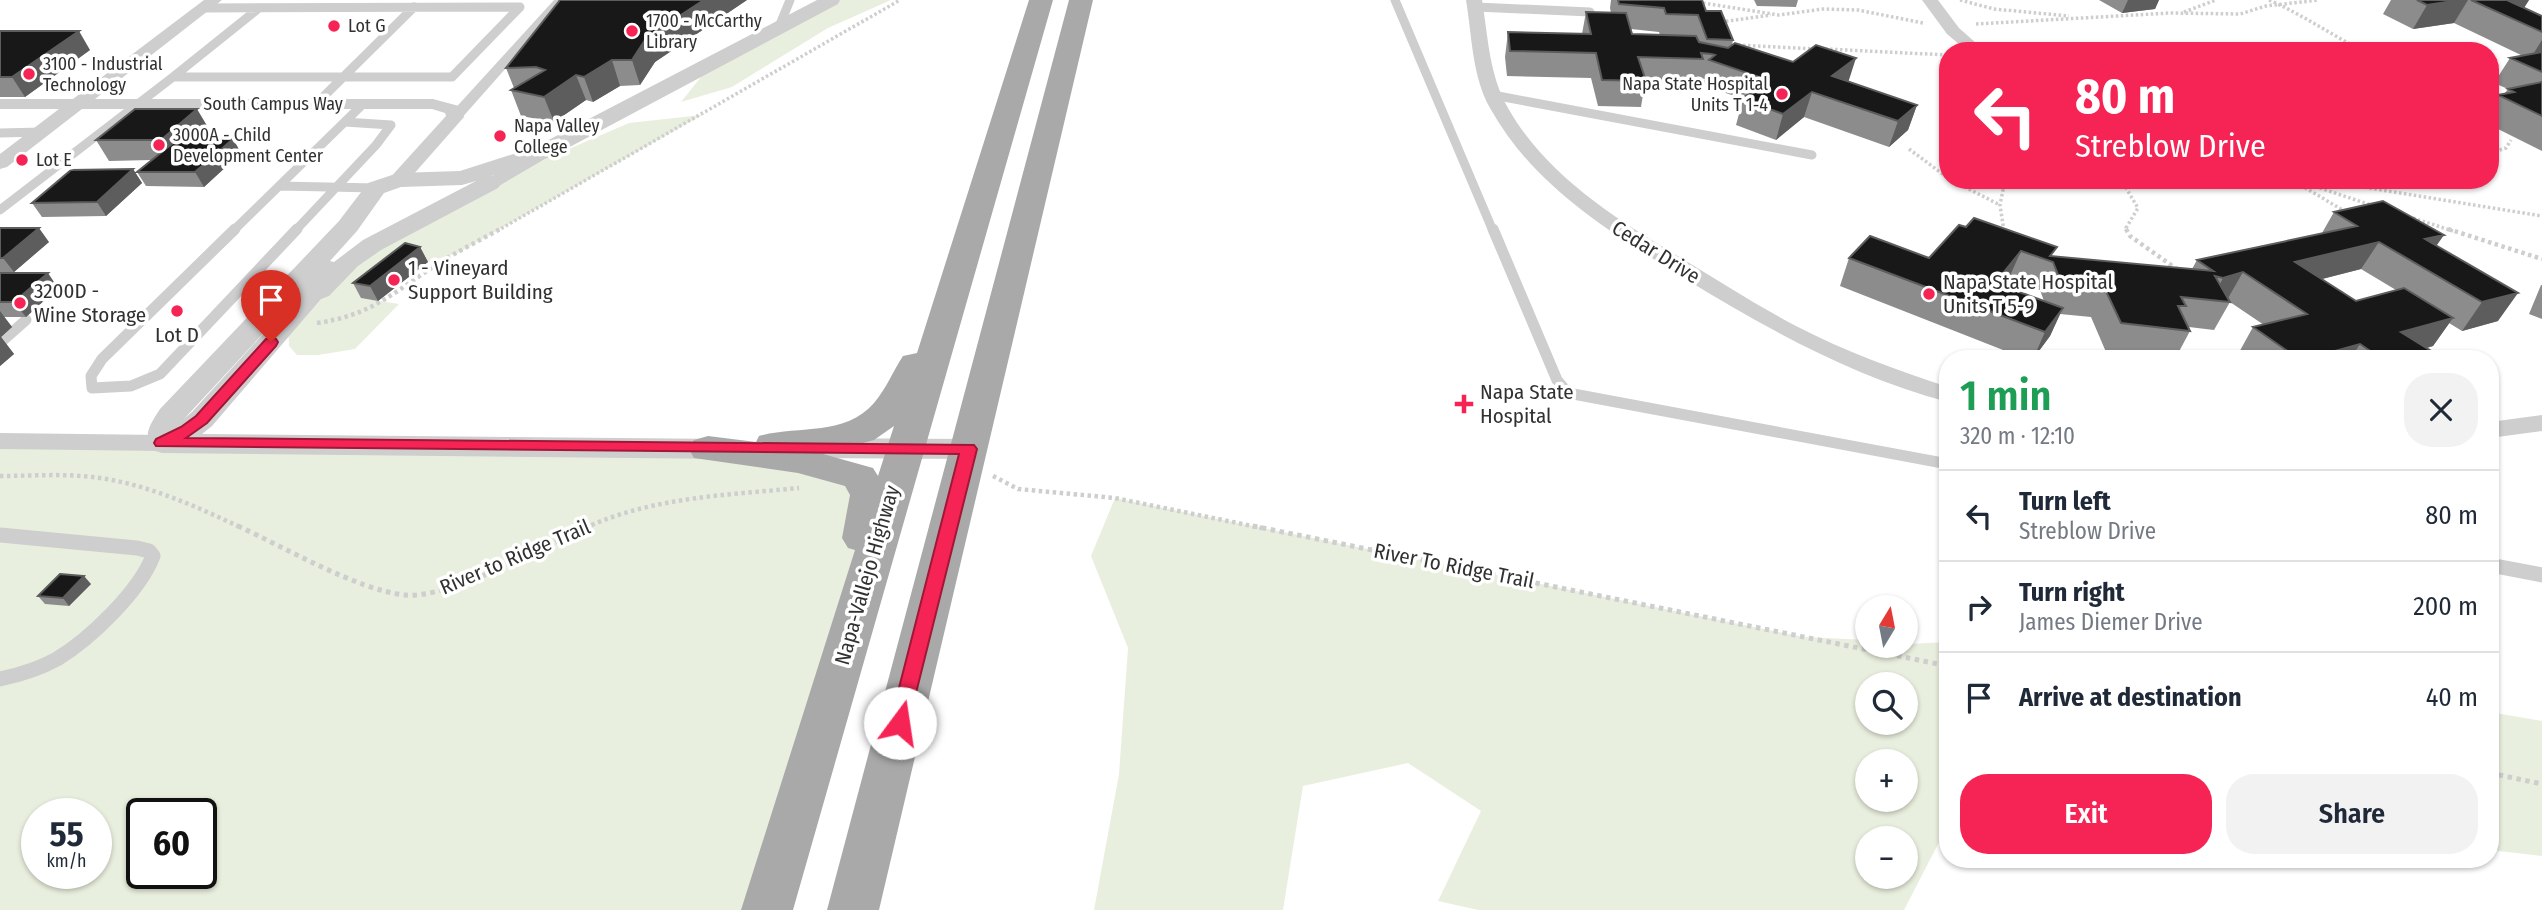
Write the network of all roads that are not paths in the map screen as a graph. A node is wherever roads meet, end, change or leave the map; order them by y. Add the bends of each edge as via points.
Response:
1 (560, 0) edge
2 (790, 0) edge
3 (831, 0) edge
4 (1041, 0) edge
5 (1081, 0) edge
6 (1395, 0) edge
7 (1930, 0) edge
8 (1475, 3) edge
9 (208, 4) edge
10 (414, 7) junction
11 (259, 8) junction
12 (1590, 12) edge
13 (779, 27) junction
14 (1966, 42) edge
15 (173, 77) junction
16 (342, 77) junction
17 (1493, 94) junction
18 (0, 104) edge
19 (78, 104) junction
20 (136, 104) junction
21 (316, 104) junction
22 (363, 104) junction
23 (455, 117) junction
24 (345, 122) junction
25 (41, 132) junction
26 (0, 133) edge
27 (543, 152) junction
28 (1812, 155) dead end
29 (0, 163) edge
30 (490, 183) junction
31 (279, 186) junction
32 (338, 186) junction
33 (390, 186) junction
34 (0, 210) edge
35 (294, 316) junction
36 (26, 320) dead end
37 (942, 324) junction
38 (0, 343) edge
39 (1939, 392) edge
40 (2542, 423) edge
41 (2499, 429) edge
42 (0, 441) edge
43 (162, 443) junction
44 (906, 448) junction
45 (708, 449) junction
46 (966, 461) junction
47 (1939, 462) edge
48 (0, 535) edge
49 (2499, 567) edge
50 (2542, 575) edge
51 (850, 631) junction
52 (0, 679) edge
53 (767, 910) edge
54 (853, 910) edge

1 - 23 street
2 - 13 lane
3 - 13 street
4 - 37 main road, Napa-Vallejo Highway
5 - 46 main road
6 - 47 lane via 1557,380 1567,393
7 - 14 street
8 - 12 lane
8 - 17 street, Cedar Drive
9 - 11 lane
9 - 19 street
10 - 11 lane
10 - 16 lane
10 - 16 lane via 520,7 452,77
11 - 15 lane
13 - 27 street
15 - 16 lane
15 - 20 lane
16 - 21 lane
17 - 28 lane
17 - 39 street, Cedar Drive via 1498,108 1530,150 1600,216 1746,307 1823,348
18 - 19 street, South Campus Way
19 - 20 street, South Campus Way
19 - 25 street
20 - 21 street, South Campus Way
20 - 34 lane
21 - 22 street, South Campus Way
22 - 23 street, South Campus Way via 433,104 453,110
22 - 24 lane
23 - 33 street
24 - 31 lane
24 - 32 lane via 391,125
25 - 26 lane
25 - 29 street
27 - 30 street
27 - 33 street via 462,178
30 - 33 street via 465,189
30 - 35 street via 372,245 349,261
31 - 32 lane
31 - 32 lane via 102,359 91,376 92,388 131,386 160,374
32 - 33 lane
33 - 35 street
33 - 43 street via 170,416 162,430
35 - 43 street via 202,419
36 - 38 lane
37 - 44 main road, Napa-Vallejo Highway
37 - 45 main road via 890,407 861,431 799,443
40 - 41 street
42 - 43 street
43 - 45 street
44 - 45 street
44 - 46 street
44 - 51 main road, Napa-Vallejo Highway
45 - 51 main road via 798,460 859,477 870,495
46 - 54 main road
48 - 52 lane via 137,548 153,556 141,580 76,648 33,670
49 - 50 lane
51 - 53 main road, Napa-Vallejo Highway

